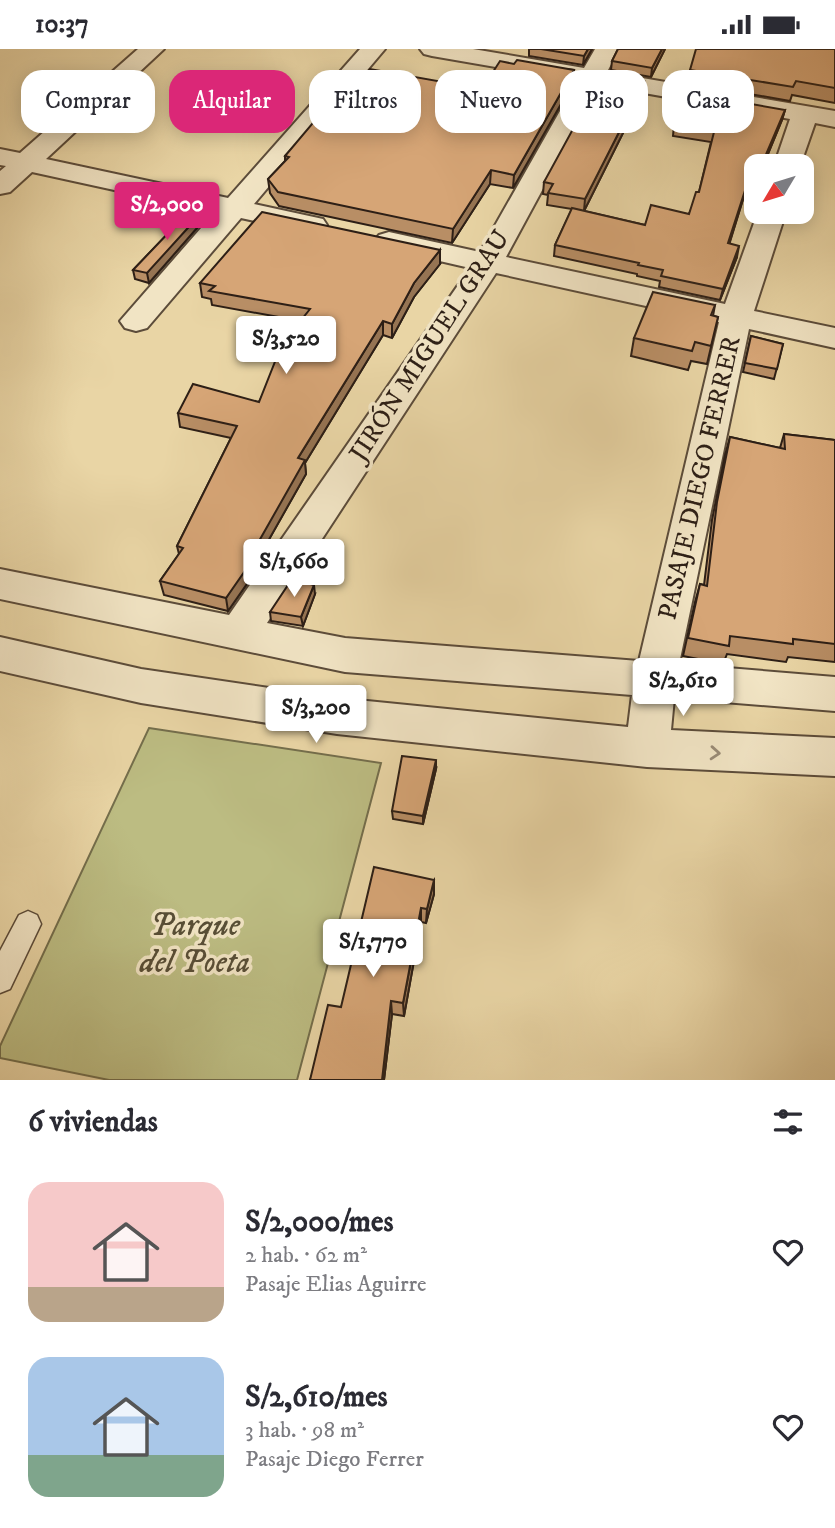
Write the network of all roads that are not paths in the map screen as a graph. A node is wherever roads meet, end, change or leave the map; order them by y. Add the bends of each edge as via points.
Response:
1 (152, 49) edge
2 (373, 49) edge
3 (432, 49) edge
4 (607, 49) edge
5 (594, 70) edge
6 (560, 71) edge
7 (648, 86) edge
8 (805, 113) junction
9 (835, 118) edge
10 (560, 131) edge
11 (792, 154) edge
12 (13, 160) edge
13 (0, 186) edge
14 (234, 208) junction
15 (768, 224) edge
16 (489, 262) junction
17 (736, 317) junction
18 (136, 321) dead end
19 (835, 338) edge
20 (0, 584) edge
21 (238, 634) junction
22 (0, 654) edge
23 (656, 680) junction
24 (835, 694) edge
25 (647, 748) junction
26 (835, 757) edge
27 (27, 924) dead end
28 (0, 979) edge

1 - 12 street
2 - 14 street
3 - 6 street
4 - 5 street, JIRÓN MIGUEL GRAU
7 - 8 street
8 - 9 street
8 - 11 street
10 - 16 street, JIRÓN MIGUEL GRAU
12 - 13 street
12 - 14 street
14 - 16 street
14 - 18 street
15 - 17 street, PASAJE DIEGO FERRER
16 - 17 street
16 - 21 street, JIRÓN MIGUEL GRAU
17 - 19 street
17 - 23 street, PASAJE DIEGO FERRER
20 - 21 street
21 - 23 street via 345,655
22 - 25 street via 141,686 337,716
23 - 24 street
23 - 25 street, PASAJE DIEGO FERRER
25 -> 26 street
27 - 28 lane

